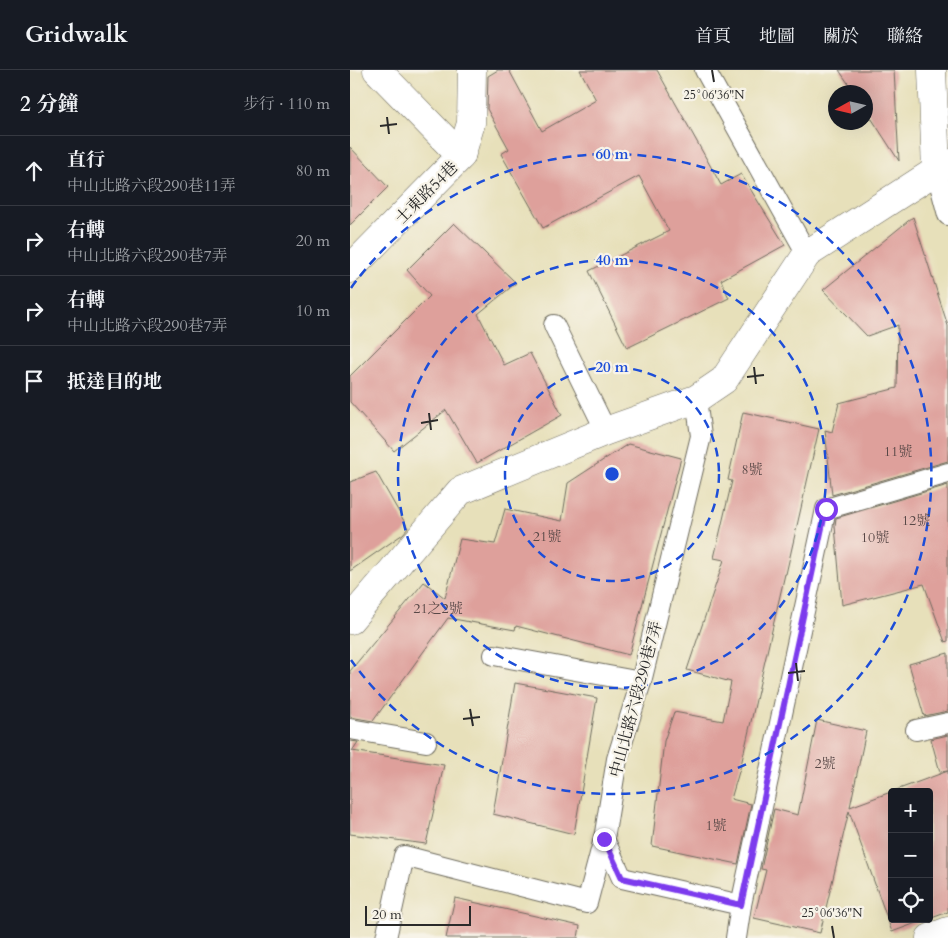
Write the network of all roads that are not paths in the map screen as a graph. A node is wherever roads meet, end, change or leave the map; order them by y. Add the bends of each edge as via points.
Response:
1 (377, 70) edge
2 (472, 70) edge
3 (704, 70) edge
4 (932, 70) edge
5 (462, 156) junction
6 (942, 166) edge
7 (948, 216) edge
8 (807, 254) junction
9 (350, 269) edge
10 (554, 325) dead end
11 (696, 399) junction
12 (606, 431) junction
13 (948, 473) edge
14 (350, 620) edge
15 (494, 655) dead end
16 (640, 682) junction
17 (948, 723) edge
18 (350, 729) edge
19 (916, 730) dead end
20 (426, 742) dead end
21 (604, 839) junction
22 (741, 905) junction
23 (948, 931) edge
24 (386, 938) edge
25 (736, 938) edge
26 (930, 938) edge

1 - 5 street
2 - 5 street, 士東路54巷 via 471,123
3 - 8 lane
4 - 6 street
5 - 9 street, 士東路54巷
6 - 7 lane
6 - 8 street
8 - 11 street via 724,380
10 - 12 lane
11 - 12 street
11 - 16 lane, 中山北路六段290巷7弄 via 701,436
12 - 14 street via 460,491
13 - 22 lane via 826,509
15 - 16 lane
16 - 21 lane, 中山北路六段290巷7弄 via 617,759
17 - 19 lane
18 - 20 lane
21 - 22 lane via 622,878
21 - 24 lane, 中山北路六段290巷7弄 via 587,902 404,856
22 - 25 lane
23 - 26 street

